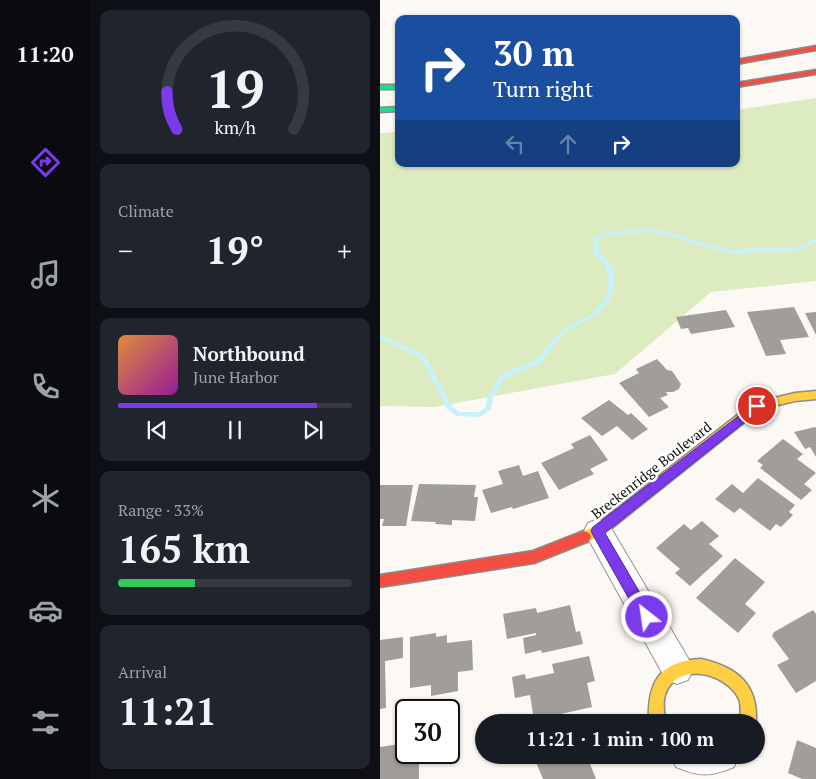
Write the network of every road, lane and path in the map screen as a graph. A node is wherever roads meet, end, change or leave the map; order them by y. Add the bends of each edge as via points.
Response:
1 (816, 48) edge
2 (740, 61) edge
3 (816, 72) edge
4 (740, 84) edge
5 (380, 87) edge
6 (395, 87) edge
7 (395, 109) edge
8 (380, 110) edge
9 (816, 395) edge
10 (598, 531) junction
11 (380, 581) edge
12 (677, 669) junction
13 (655, 714) edge
14 (748, 714) edge

1 - 2 main road
3 - 4 main road
5 - 6 main road
7 - 8 main road
9 - 10 main road, Breckenridge Boulevard via 757,406
10 - 11 main road, Breckenridge Boulevard via 534,557
10 - 12 street
12 - 13 main road via 665,678 657,692
12 - 14 main road via 690,664 704,664 718,669 741,688

